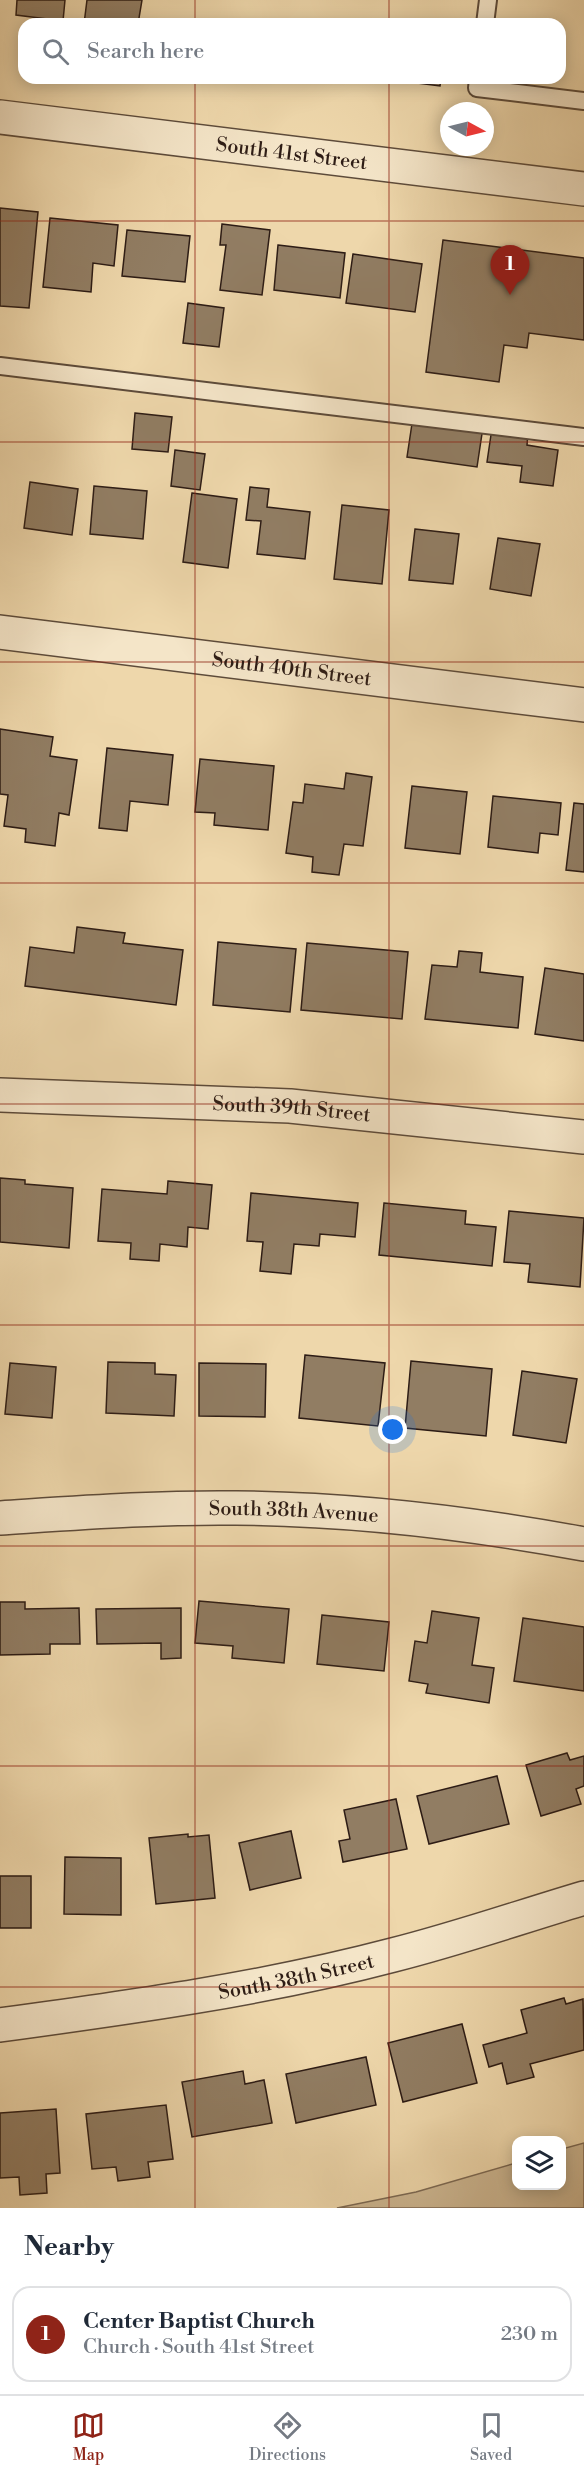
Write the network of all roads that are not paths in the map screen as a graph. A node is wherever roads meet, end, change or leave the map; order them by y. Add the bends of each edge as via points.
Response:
1 (488, 0) edge
2 (486, 18) edge
3 (477, 84) edge
4 (584, 101) edge
5 (0, 117) edge
6 (584, 189) edge
7 (0, 366) edge
8 (584, 438) edge
9 (0, 632) edge
10 (584, 705) edge
11 (0, 1095) edge
12 (584, 1137) edge
13 (0, 1518) edge
14 (584, 1544) edge
15 (584, 1898) edge
16 (0, 2025) edge

1 - 2 lane
3 - 4 lane via 477,88
5 - 6 street, South 41st Street
7 - 8 lane
9 - 10 street, South 40th Street
11 - 12 street, South 39th Street via 290,1106
13 - 14 street, South 38th Avenue via 235,1508 320,1511 526,1533
15 - 16 street, South 38th Street via 393,1955 257,1985

